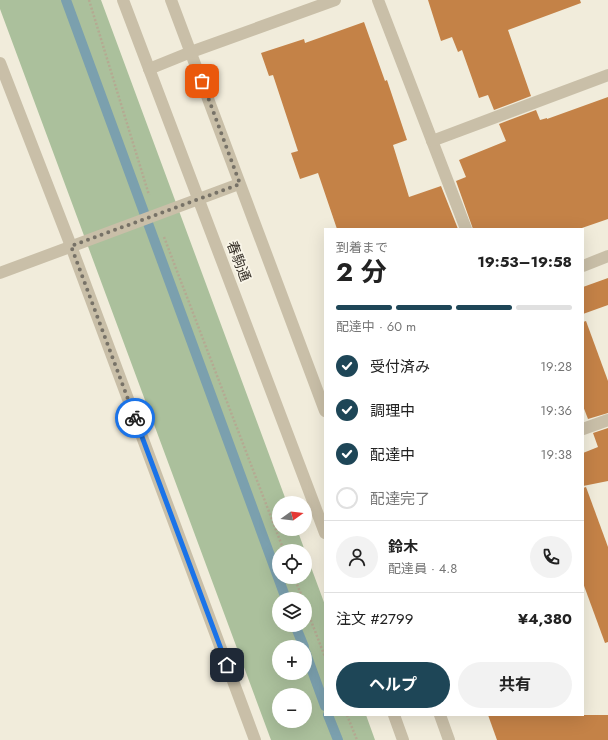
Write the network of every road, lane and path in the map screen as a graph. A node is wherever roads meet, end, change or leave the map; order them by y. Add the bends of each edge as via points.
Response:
1 (89, 0) edge
2 (123, 0) edge
3 (171, 0) edge
4 (335, 0) edge
5 (378, 0) edge
6 (191, 52) junction
7 (0, 63) edge
8 (150, 69) junction
9 (608, 75) edge
10 (432, 141) junction
11 (240, 184) junction
12 (199, 200) junction
13 (155, 216) junction
14 (466, 228) edge
15 (71, 246) junction
16 (608, 256) edge
17 (584, 266) edge
18 (0, 273) edge
19 (324, 408) edge
20 (608, 420) edge
21 (584, 429) edge
22 (324, 527) edge
23 (281, 544) edge
24 (312, 623) edge
25 (324, 654) edge
26 (347, 716) edge
27 (394, 716) edge
28 (440, 716) edge
29 (255, 740) edge
30 (357, 740) edge
31 (403, 740) edge
32 (449, 740) edge

1 - 13 path
2 - 8 street, 春駒通
3 - 6 street, 春駒通
4 - 6 street
5 - 10 street
6 - 8 street
6 - 11 street, 春駒通
7 - 15 street
8 - 12 street, 春駒通
9 - 10 street
10 - 14 street
11 - 12 street
11 - 19 street, 春駒通
12 - 13 street
12 - 22 street, 春駒通
13 - 15 street
13 - 23 path
15 - 18 street
15 - 29 street
16 - 17 street
20 - 21 street
24 - 25 path
26 - 30 path
27 - 31 street
28 - 32 street

